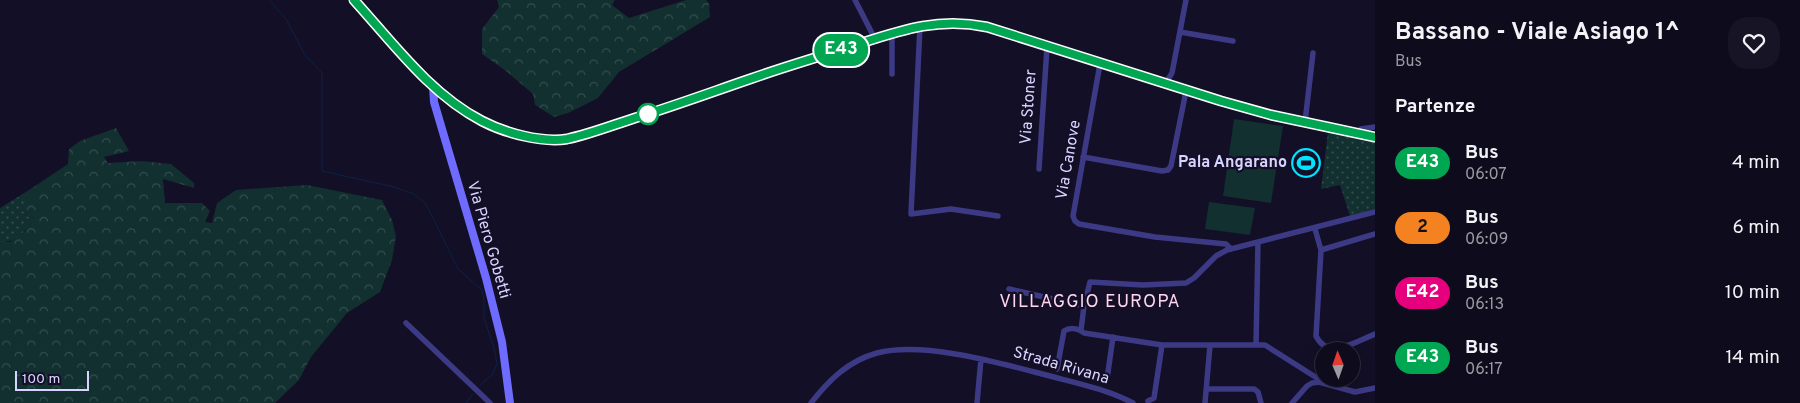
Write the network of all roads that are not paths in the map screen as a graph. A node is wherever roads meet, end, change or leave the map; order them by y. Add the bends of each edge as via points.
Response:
1 (354, 0) edge
2 (855, 0) edge
3 (1186, 0) edge
4 (920, 26) junction
5 (1180, 32) junction
6 (892, 34) junction
7 (875, 39) junction
8 (1233, 41) dead end
9 (1047, 47) junction
10 (1313, 53) dead end
11 (1100, 64) junction
12 (892, 74) dead end
13 (1165, 84) junction
14 (433, 86) junction
15 (1186, 91) junction
16 (1305, 122) junction
17 (1375, 127) edge
18 (1358, 133) junction
19 (1375, 137) edge
20 (1083, 157) junction
21 (1039, 170) dead end
22 (1375, 212) edge
23 (998, 216) dead end
24 (1316, 229) junction
25 (1375, 234) edge
26 (1258, 242) junction
27 (1231, 249) junction
28 (1321, 250) junction
29 (1009, 289) dead end
30 (1084, 306) junction
31 (406, 323) dead end
32 (1081, 330) junction
33 (1375, 334) edge
34 (1113, 337) junction
35 (1162, 345) junction
36 (1210, 345) junction
37 (1256, 345) junction
38 (981, 359) junction
39 (1057, 369) dead end
40 (1315, 377) edge
41 (1107, 379) dead end
42 (1315, 383) edge
43 (1341, 388) edge
44 (1375, 388) edge
45 (1206, 389) junction
46 (1148, 401) dead end
47 (490, 403) edge
48 (510, 403) edge
49 (811, 403) edge
50 (977, 403) edge
51 (1134, 403) edge
52 (1205, 403) edge
53 (1261, 403) edge
54 (1292, 403) edge

1 - 14 main road
2 - 7 street
3 - 5 street
4 - 6 main road
4 - 9 main road via 969,24
4 - 23 street via 911,214 951,209
5 - 8 street
5 - 13 street via 1172,73
6 - 7 main road
6 - 12 street
7 - 14 main road via 566,139 527,137 483,122
9 - 11 main road
9 - 21 street, Via Stoner
10 - 16 street
11 - 13 main road
11 - 20 street, Via Canove
13 - 15 main road
14 - 48 main road, Via Piero Gobetti via 433,98 496,316
15 - 16 main road
15 - 20 street via 1168,170
16 - 18 main road
17 - 18 street via 1361,129
18 - 19 main road
20 - 27 street, Via Canove via 1073,216 1077,223 1149,236 1226,244
22 - 24 street
24 - 26 street
24 - 28 street
25 - 28 street
26 - 27 street
26 - 37 street
27 - 30 street via 1216,256 1186,283 1090,282
28 - 33 street via 1318,341 1337,349
29 - 30 street
30 - 32 street
31 - 47 street
32 - 34 street
32 - 39 street via 1068,328 1064,331
34 - 35 street
34 - 41 street
35 - 36 street
35 - 46 street via 1154,398
36 - 37 street
36 - 45 street
37 - 40 street via 1267,346
38 - 49 street, Strada Rivana via 920,351 876,354 841,370
38 - 50 street
38 - 51 street, Strada Rivana via 1082,384
42 - 54 street via 1307,386
43 - 44 street via 1355,392
45 - 52 street
45 - 53 street via 1254,389

